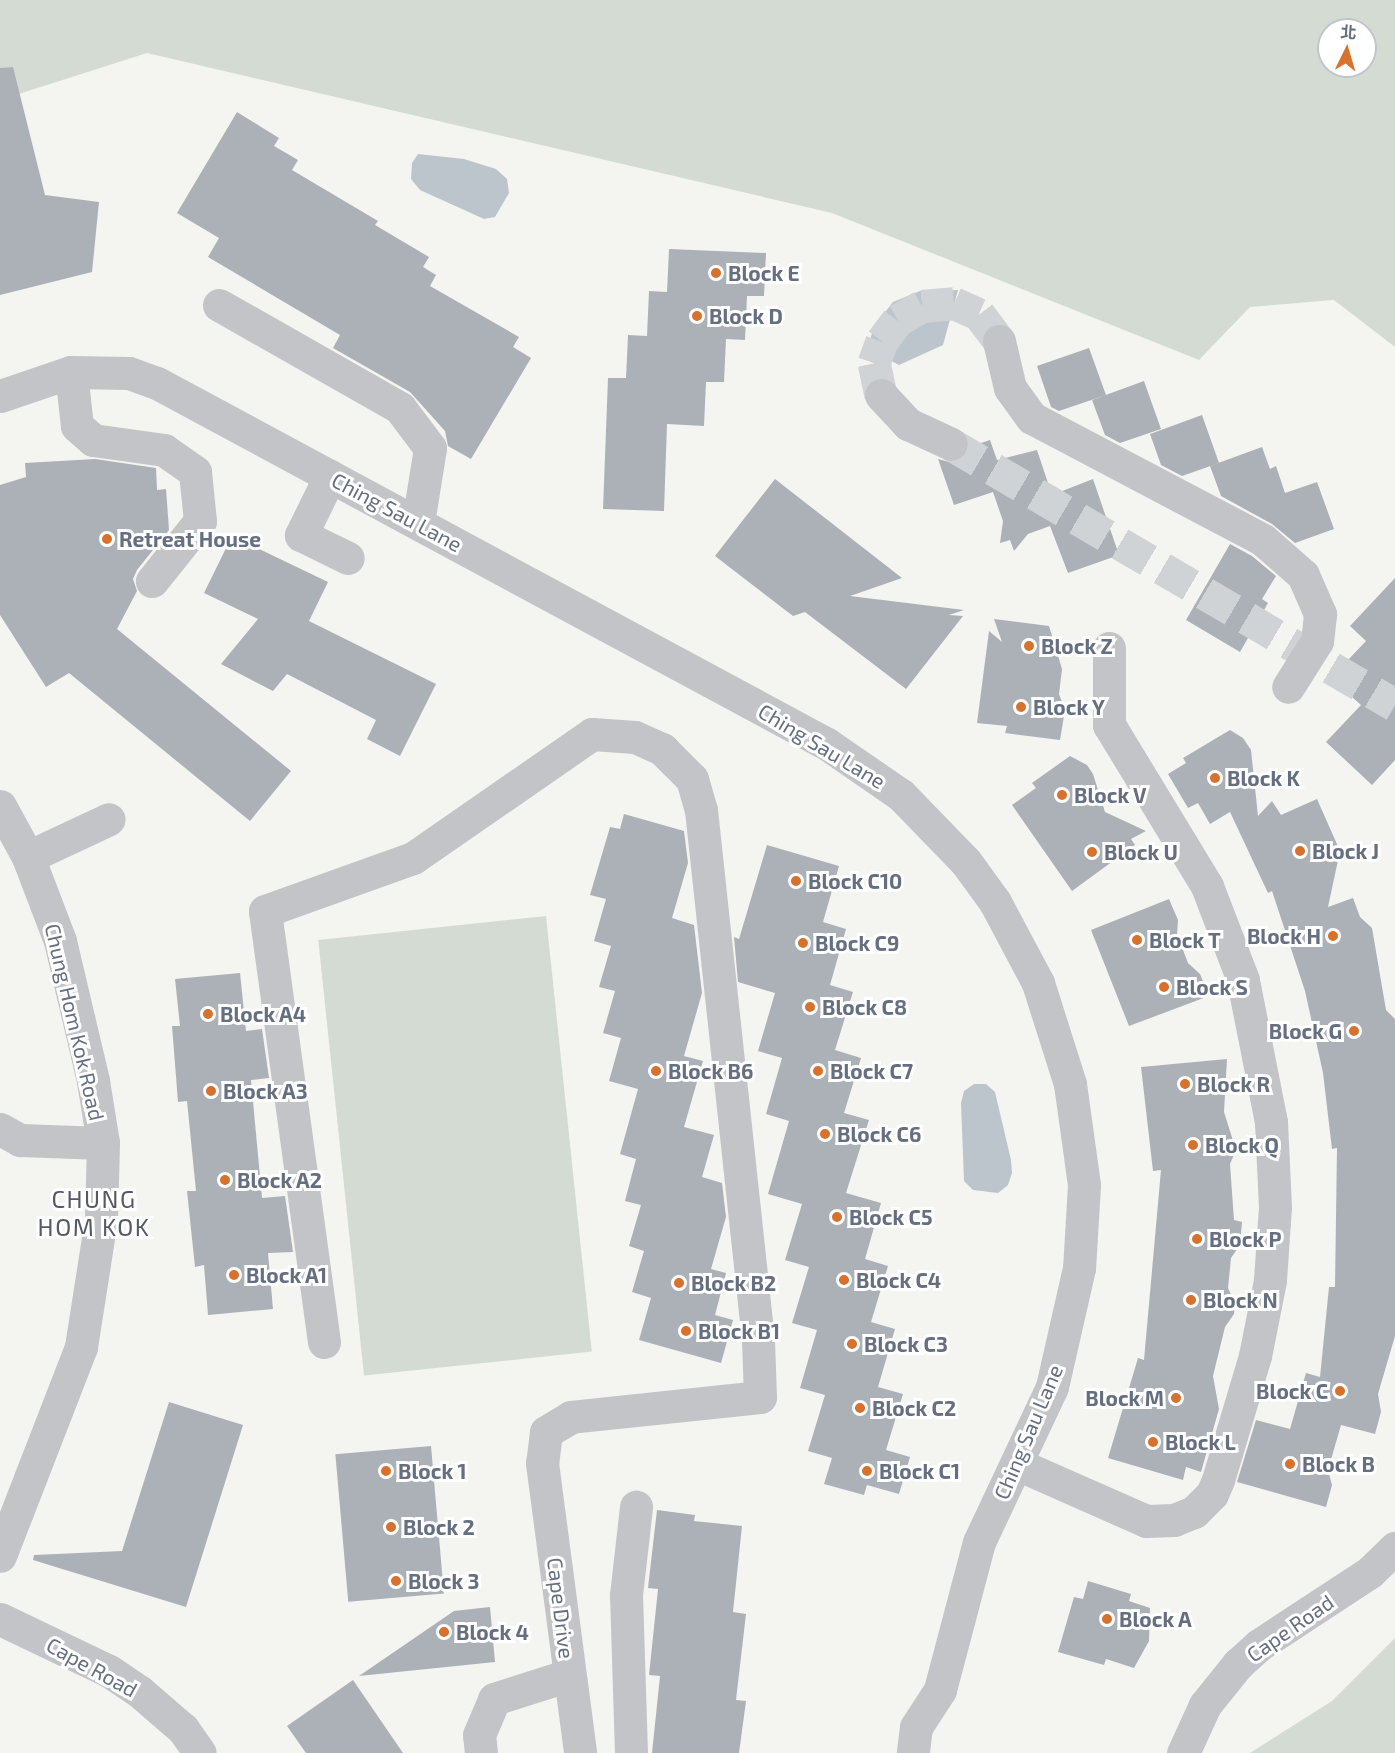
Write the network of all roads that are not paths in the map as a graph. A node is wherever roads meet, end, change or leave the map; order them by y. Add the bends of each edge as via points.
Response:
1 (219, 305) dead end
2 (999, 341) tunnel mouth
3 (70, 372) junction
4 (881, 395) tunnel mouth
5 (0, 396) edge
6 (951, 444) tunnel mouth
7 (330, 476) junction
8 (418, 523) junction
9 (348, 558) dead end
10 (152, 581) dead end
11 (1109, 648) dead end
12 (1288, 687) dead end
13 (0, 806) edge
14 (109, 819) dead end
15 (28, 858) junction
16 (0, 1129) edge
17 (103, 1143) junction
18 (324, 1342) dead end
19 (1017, 1464) junction
20 (636, 1507) dead end
21 (1395, 1548) edge
22 (0, 1556) edge
23 (0, 1619) edge
24 (569, 1676) junction
25 (200, 1753) edge
26 (481, 1753) edge
27 (579, 1753) edge
28 (631, 1753) edge
29 (913, 1753) edge
30 (1183, 1753) edge

1 - 8 street via 400,408 430,448
2 - 12 street via 1010,388 1032,418 1263,540 1303,575 1320,614 1317,641
3 - 5 street, Ching Sau Lane
3 - 7 street, Ching Sau Lane via 129,373 157,383
3 - 10 street via 77,426 93,440 164,450 195,472 200,521
4 - 6 street via 908,424
7 - 8 street, Ching Sau Lane
7 - 9 street via 301,535
8 - 19 street, Ching Sau Lane via 865,768 933,824 995,902 1018,939 1056,1032 1070,1084 1084,1185 1079,1268 1063,1350
11 - 19 street via 1109,725 1207,886 1243,980 1271,1122 1275,1207 1270,1280 1257,1346 1218,1480 1212,1494 1194,1512 1174,1520 1146,1521
13 - 15 street, Chung Hom Kok Road
14 - 15 street
15 - 17 street, Chung Hom Kok Road via 60,941 93,1081
16 - 17 street via 20,1140
17 - 22 street, Chung Hom Kok Road via 101,1219 81,1347
18 - 24 street, Cape Drive via 265,911 413,858 592,734 635,737 662,749 692,779 701,810 758,1340 760,1397 570,1417 546,1432 542,1463
19 - 29 street, Ching Sau Lane via 979,1542 940,1690 916,1727
20 - 28 street via 626,1595
21 - 30 street, Cape Road via 1370,1572 1259,1645 1238,1664 1205,1705
23 - 25 street, Cape Road via 109,1671 141,1692 183,1729
24 - 26 street via 494,1698 479,1735
24 - 27 street, Cape Drive

